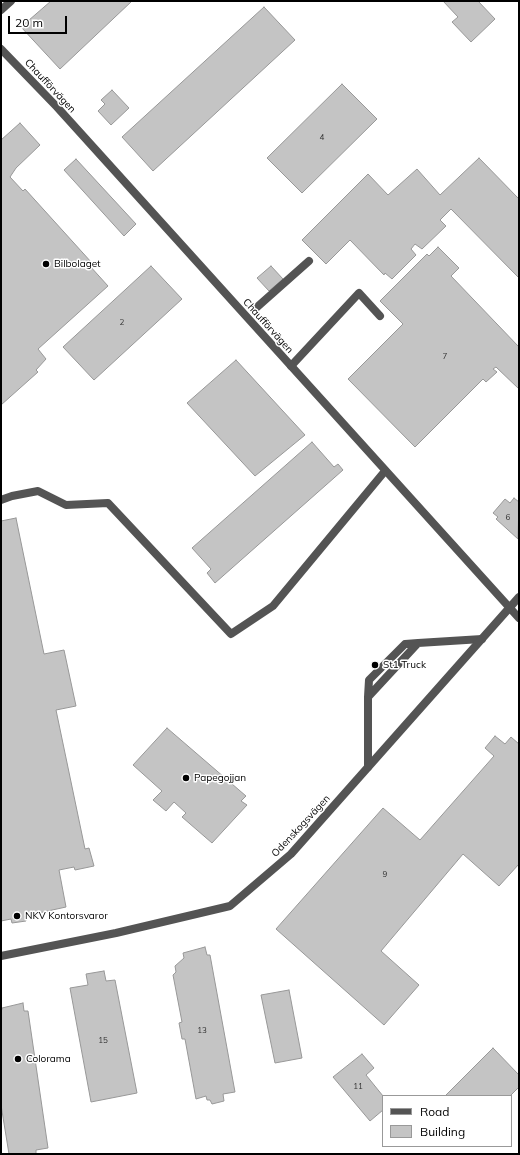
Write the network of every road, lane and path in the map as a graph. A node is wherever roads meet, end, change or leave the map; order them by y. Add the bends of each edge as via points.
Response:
1 (11, 1) edge
2 (1, 10) edge
3 (1, 49) edge
4 (309, 261) dead end
5 (256, 308) dead end
6 (380, 316) dead end
7 (291, 366) junction
8 (385, 471) junction
9 (1, 500) edge
10 (519, 597) edge
11 (509, 608) junction
12 (519, 618) edge
13 (482, 639) junction
14 (368, 767) junction
15 (1, 956) edge

1 - 2 street
3 - 7 street, Chaufförvägen via 57,107
4 - 5 street
6 - 7 street via 359,293
7 - 8 street, Chaufförvägen
8 - 9 street via 273,606 231,634 108,503 66,505 38,491
8 - 11 street, Chaufförvägen
10 - 11 street, Odenskogsvägen
11 - 12 street, Chaufförvägen
11 - 13 street, Odenskogsvägen
13 - 14 street, Odenskogsvägen
13 - 14 street via 418,643 368,697
14 - 15 street, Odenskogsvägen via 291,854 230,906 116,933

